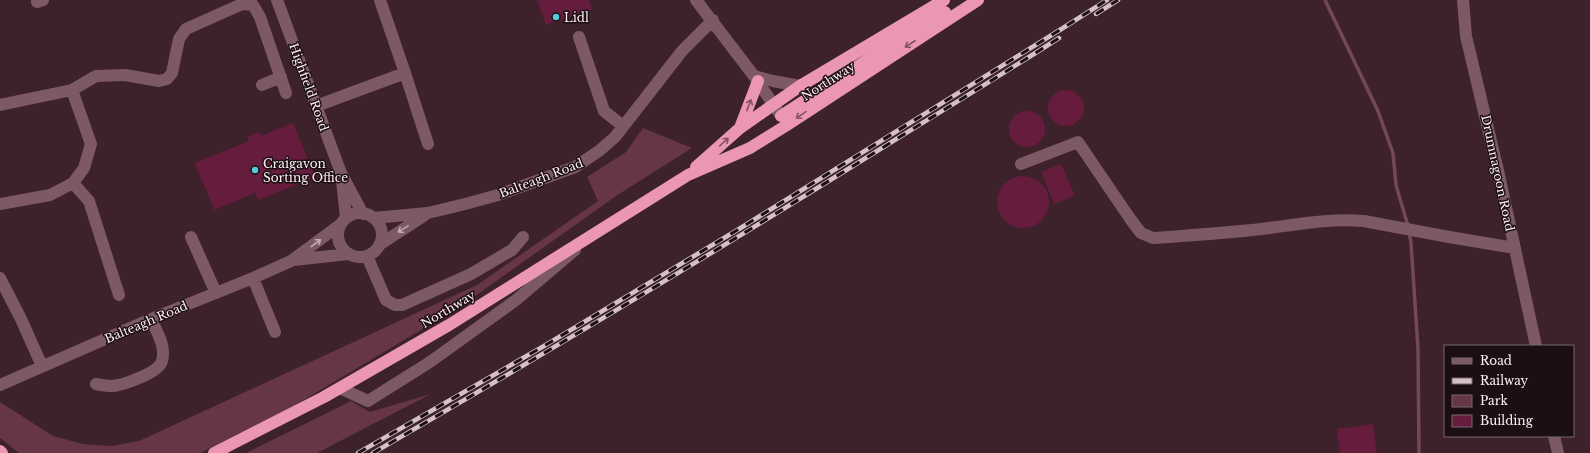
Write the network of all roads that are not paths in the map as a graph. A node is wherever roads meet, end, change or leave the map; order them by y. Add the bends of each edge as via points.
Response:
1 (277, 0) edge
2 (380, 0) edge
3 (696, 0) edge
4 (944, 0) edge
5 (978, 0) edge
6 (1463, 0) edge
7 (713, 20) junction
8 (579, 37) dead end
9 (405, 73) junction
10 (281, 77) junction
11 (756, 78) junction
12 (262, 85) dead end
13 (800, 86) junction
14 (72, 90) junction
15 (286, 93) dead end
16 (773, 104) junction
17 (0, 105) edge
18 (316, 106) junction
19 (784, 121) junction
20 (623, 126) junction
21 (740, 128) junction
22 (428, 144) dead end
23 (1021, 164) dead end
24 (341, 173) junction
25 (688, 175) junction
26 (73, 183) junction
27 (0, 204) edge
28 (428, 213) junction
29 (368, 216) junction
30 (344, 221) junction
31 (594, 234) junction
32 (524, 236) dead end
33 (192, 237) dead end
34 (379, 245) junction
35 (1515, 248) junction
36 (348, 254) junction
37 (367, 256) junction
38 (291, 261) junction
39 (0, 278) edge
40 (253, 278) junction
41 (216, 293) junction
42 (118, 295) dead end
43 (151, 319) junction
44 (275, 332) dead end
45 (1536, 345) edge
46 (42, 366) junction
47 (96, 384) dead end
48 (0, 385) edge
49 (340, 388) junction
50 (1554, 437) edge
51 (0, 451) edge
52 (2, 453) edge
53 (214, 453) edge
54 (1558, 453) edge

1 - 18 street, Highfield Road
2 - 9 street
3 - 7 street
4 - 13 highway, Northway
5 -> 19 highway, Northway
6 - 35 street, Drumnagoon Road via 1466,36
7 - 11 street
7 - 20 street, Balteagh Road via 682,51
8 - 20 street via 604,111
9 - 18 street
9 - 22 street
10 - 12 street
10 - 14 street via 260,17 253,5 242,4 186,28 178,39 172,73 167,79 160,81 125,75 96,76
10 - 15 street
11 - 13 street
11 - 16 street
21 -> 11 highway
13 - 16 highway, Northway
14 - 17 street
14 - 26 street via 91,144 84,168
16 - 19 street
16 - 21 highway, Northway
18 - 24 street, Highfield Road
19 - 25 highway, Northway via 750,148
20 - 28 street, Balteagh Road via 599,151 575,167 498,195
25 -> 21 highway, Northway
23 - 35 street via 1078,142 1130,220 1141,233 1153,238 1270,228 1326,220 1364,221
24 - 29 street, Highfield Road
24 - 30 street, Highfield Road
25 - 31 highway, Northway
26 - 27 street via 50,195
26 - 42 street via 89,201
28 - 29 street, Balteagh Road
28 -> 34 street, Balteagh Road
29 - 30 street via 351,215
29 - 34 street via 381,230
30 - 36 street via 338,237
38 -> 30 street, Balteagh Road
31 - 49 highway, Northway via 450,325
31 - 49 street via 516,300 430,362 368,401
32 - 37 street via 512,250 471,274 402,305 395,305 386,300
33 - 41 street
34 - 37 street
35 - 45 street, Drumnagoon Road
36 - 37 street
36 - 38 street, Balteagh Road
38 - 40 street, Balteagh Road
39 - 46 street
40 - 41 street, Balteagh Road
40 - 44 street
41 - 43 street, Balteagh Road
43 - 46 street, Balteagh Road
43 - 47 street via 162,347 162,361 158,367 119,385
46 - 48 street, Balteagh Road
49 - 53 highway, Northway
50 - 54 street
51 - 52 highway

